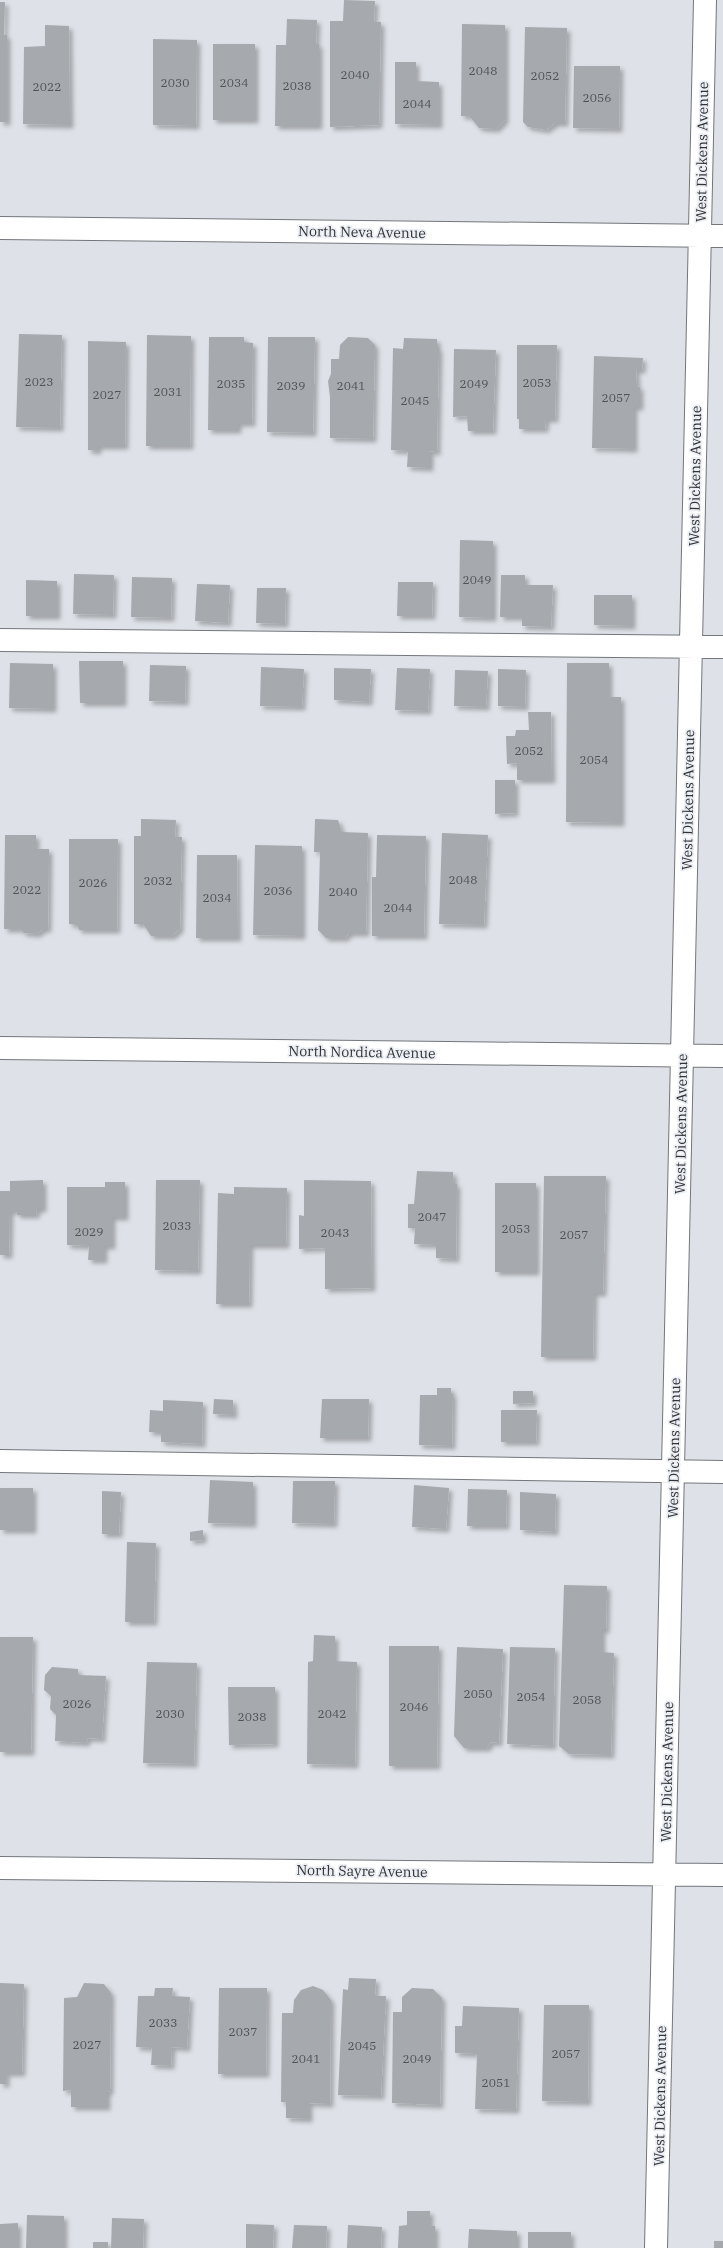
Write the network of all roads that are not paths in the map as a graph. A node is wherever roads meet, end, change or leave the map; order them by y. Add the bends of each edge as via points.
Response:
1 (705, 0) edge
2 (0, 228) edge
3 (700, 236) junction
4 (723, 236) edge
5 (0, 640) edge
6 (692, 647) junction
7 (723, 647) edge
8 (0, 1048) edge
9 (682, 1056) junction
10 (723, 1056) edge
11 (0, 1461) edge
12 (674, 1471) junction
13 (723, 1472) edge
14 (0, 1868) edge
15 (664, 1874) junction
16 (723, 1875) edge
17 (656, 2248) edge

1 - 3 street, West Dickens Avenue
2 - 3 street, North Neva Avenue
3 - 4 street, North Neva Avenue
3 - 6 street, West Dickens Avenue
5 - 6 street
6 - 7 street
6 - 9 street, West Dickens Avenue
8 - 9 street, North Nordica Avenue
9 - 10 street, North Nordica Avenue
9 - 12 street, West Dickens Avenue
11 - 12 street
12 - 13 street
12 - 15 street, West Dickens Avenue
14 - 15 street, North Sayre Avenue
15 - 16 street, North Sayre Avenue
15 - 17 street, West Dickens Avenue

